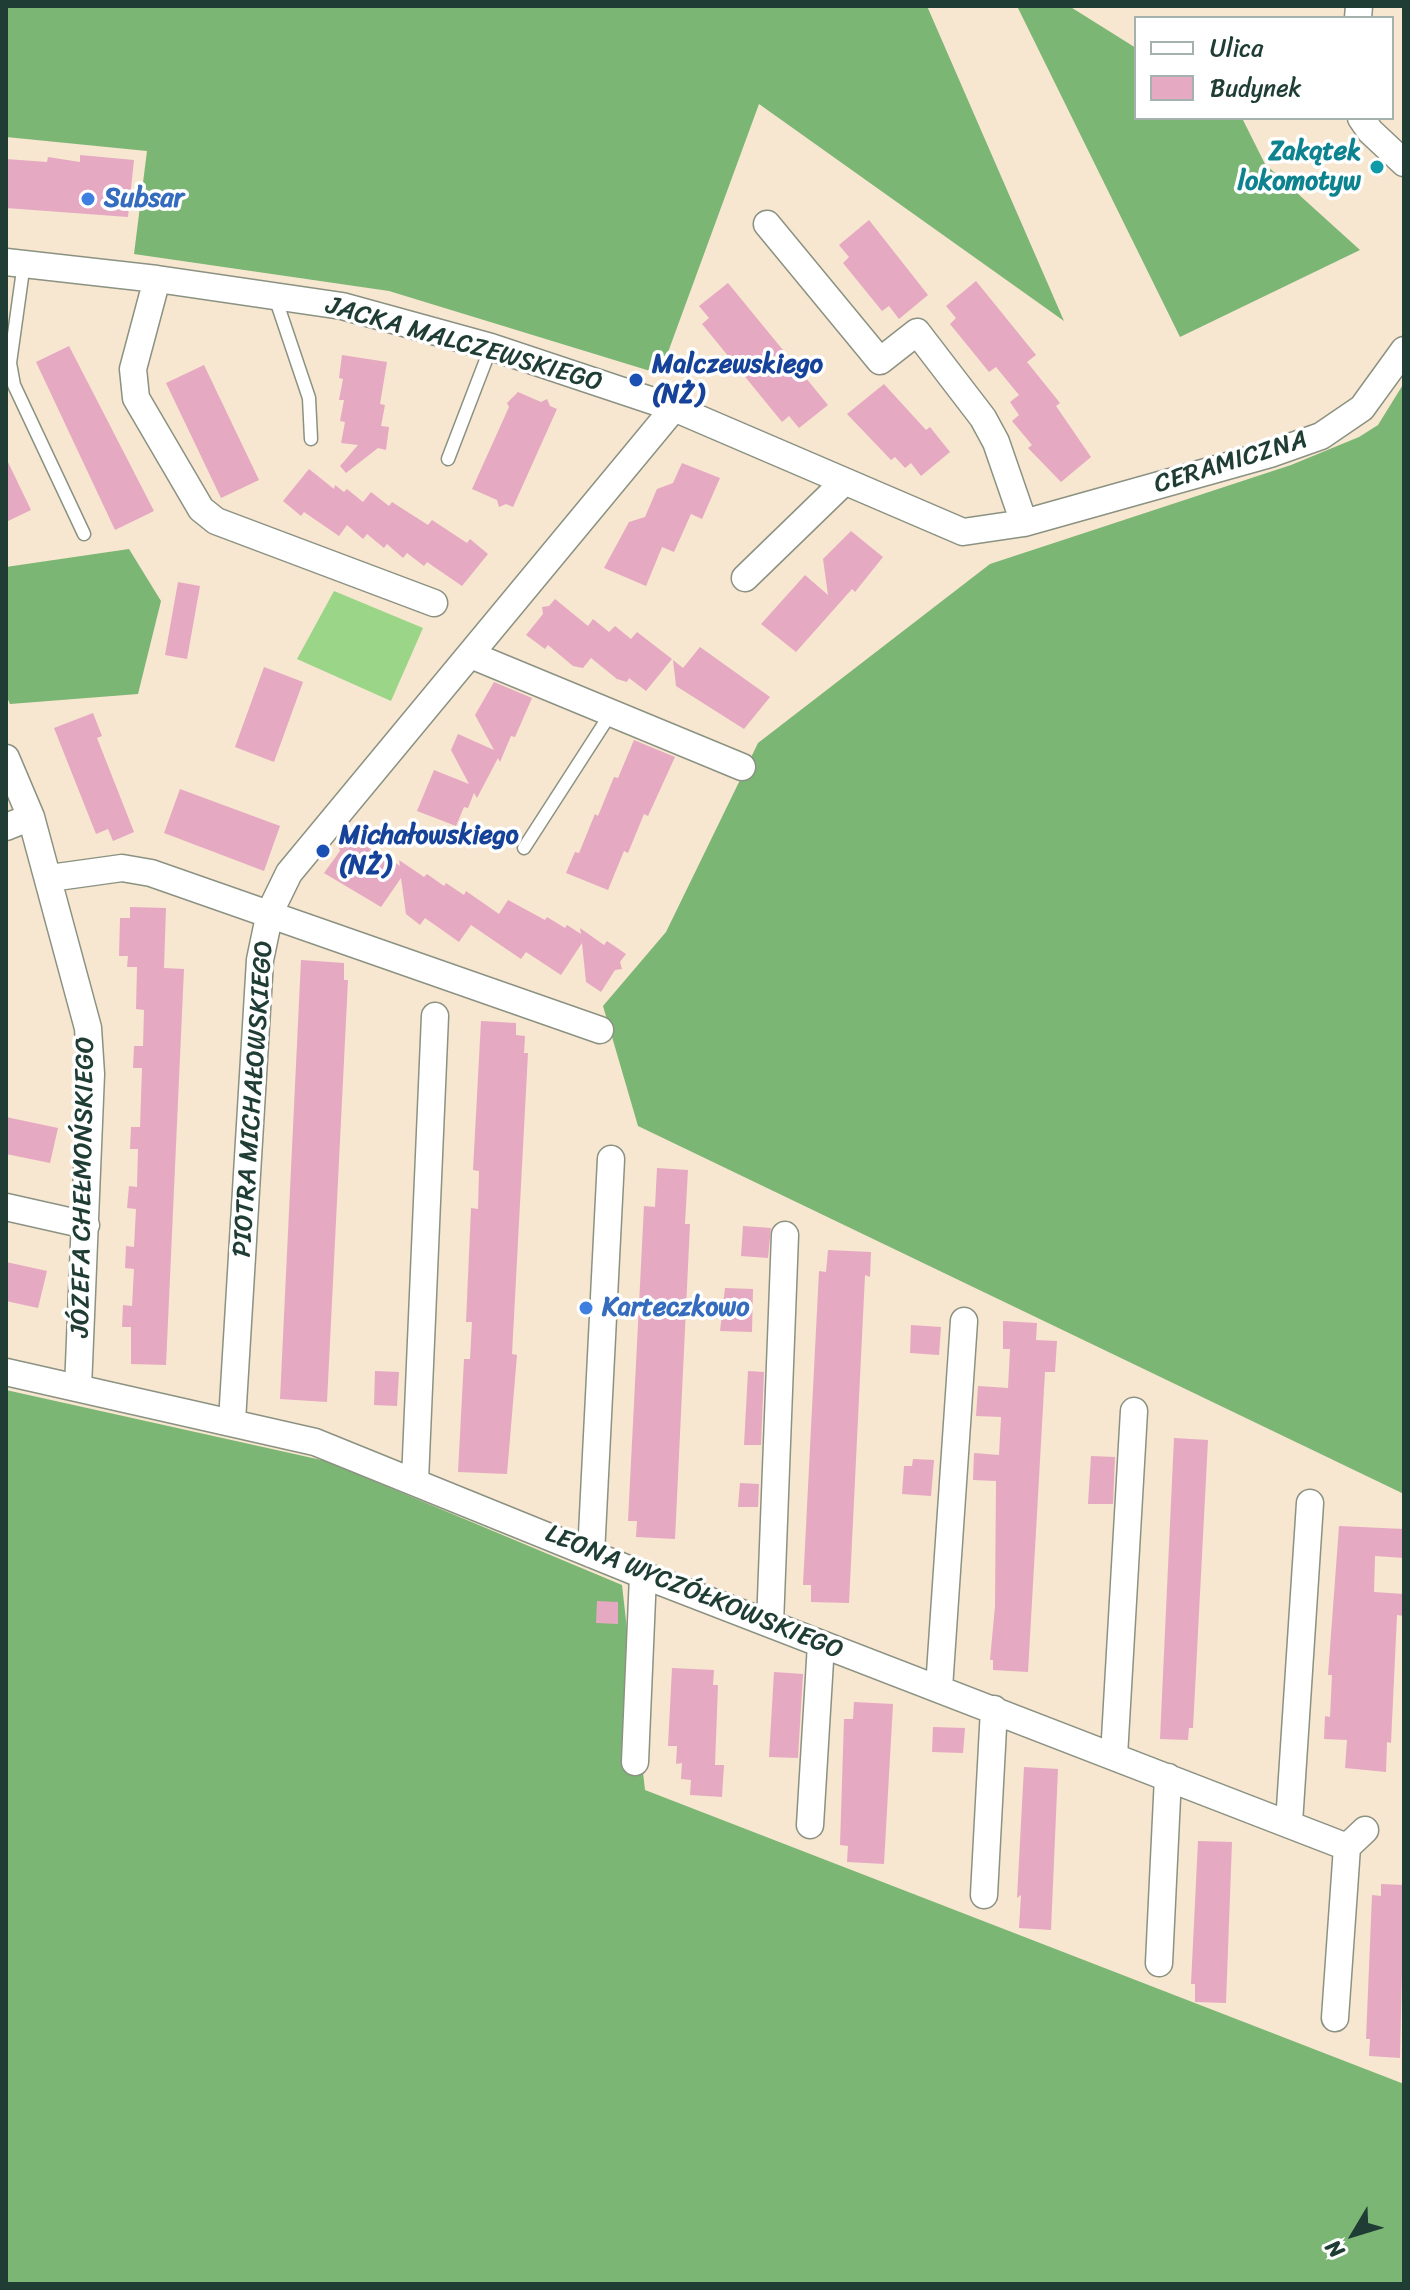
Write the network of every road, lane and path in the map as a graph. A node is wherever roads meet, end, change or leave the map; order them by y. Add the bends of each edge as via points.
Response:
1 (1362, 120) edge
2 (1404, 163) edge
3 (767, 224) dead end
4 (15, 263) edge
5 (157, 279) junction
6 (275, 297) junction
7 (491, 347) junction
8 (1404, 350) edge
9 (674, 408) junction
10 (311, 439) dead end
11 (448, 459) dead end
12 (844, 482) junction
13 (1024, 523) junction
14 (84, 534) dead end
15 (745, 578) dead end
16 (434, 603) dead end
17 (471, 655) junction
18 (611, 713) junction
19 (6, 758) edge
20 (742, 767) dead end
21 (31, 817) junction
22 (6, 827) edge
23 (524, 848) dead end
24 (50, 878) junction
25 (270, 912) junction
26 (435, 1016) dead end
27 (600, 1030) dead end
28 (611, 1159) dead end
29 (6, 1207) edge
30 (86, 1225) junction
31 (785, 1235) dead end
32 (964, 1321) dead end
33 (6, 1372) edge
34 (78, 1388) junction
35 (1134, 1411) dead end
36 (232, 1421) junction
37 (415, 1480) junction
38 (1310, 1503) dead end
39 (591, 1554) junction
40 (643, 1575) junction
41 (770, 1624) junction
42 (821, 1644) junction
43 (939, 1688) junction
44 (994, 1709) junction
45 (1114, 1756) junction
46 (635, 1762) dead end
47 (1168, 1777) junction
48 (1289, 1823) junction
49 (810, 1825) dead end
50 (984, 1895) dead end
51 (1159, 1963) dead end
52 (1335, 2018) dead end

1 - 2 street
3 - 13 street via 880,361 917,332 983,418
4 - 5 street, JACKA MALCZEWSKIEGO
4 - 14 lane via 10,363 14,385
5 - 6 street, JACKA MALCZEWSKIEGO
5 - 16 street via 133,369 136,398 201,509 216,521
6 - 7 street, JACKA MALCZEWSKIEGO via 342,306
6 - 10 lane via 309,398
7 - 9 street, JACKA MALCZEWSKIEGO
7 - 11 lane
8 - 13 street, CERAMICZNA via 1362,408 1321,436
9 - 12 street, JACKA MALCZEWSKIEGO
9 - 17 street, PIOTRA MICHAŁOWSKIEGO
12 - 13 street, JACKA MALCZEWSKIEGO via 963,532
12 - 15 street
17 - 18 street
17 - 25 street, PIOTRA MICHAŁOWSKIEGO via 289,873
18 - 20 street
18 - 23 lane
19 - 21 street, JÓZEFA CHEŁMOŃSKIEGO
21 - 22 street
21 - 24 street, JÓZEFA CHEŁMOŃSKIEGO
24 - 25 street via 122,868
24 - 30 street, JÓZEFA CHEŁMOŃSKIEGO via 88,1028
25 - 27 street
25 - 36 street, PIOTRA MICHAŁOWSKIEGO via 260,960
26 - 37 street
28 - 39 street
29 - 30 street
30 - 34 street, JÓZEFA CHEŁMOŃSKIEGO
31 - 41 street
32 - 43 street
33 - 34 street, LEONA WYCZÓŁKOWSKIEGO
34 - 36 street, LEONA WYCZÓŁKOWSKIEGO
35 - 45 street
36 - 37 street, LEONA WYCZÓŁKOWSKIEGO via 315,1442
37 - 39 street, LEONA WYCZÓŁKOWSKIEGO
38 - 48 street
39 - 40 street, LEONA WYCZÓŁKOWSKIEGO
40 - 41 street, LEONA WYCZÓŁKOWSKIEGO
40 - 46 street
41 - 42 street, LEONA WYCZÓŁKOWSKIEGO
42 - 43 street, LEONA WYCZÓŁKOWSKIEGO
42 - 49 street
43 - 44 street, LEONA WYCZÓŁKOWSKIEGO
44 - 45 street, LEONA WYCZÓŁKOWSKIEGO
44 - 50 street
45 - 47 street, LEONA WYCZÓŁKOWSKIEGO
47 - 48 street, LEONA WYCZÓŁKOWSKIEGO
47 - 51 street
48 - 52 street, LEONA WYCZÓŁKOWSKIEGO via 1356,1839

